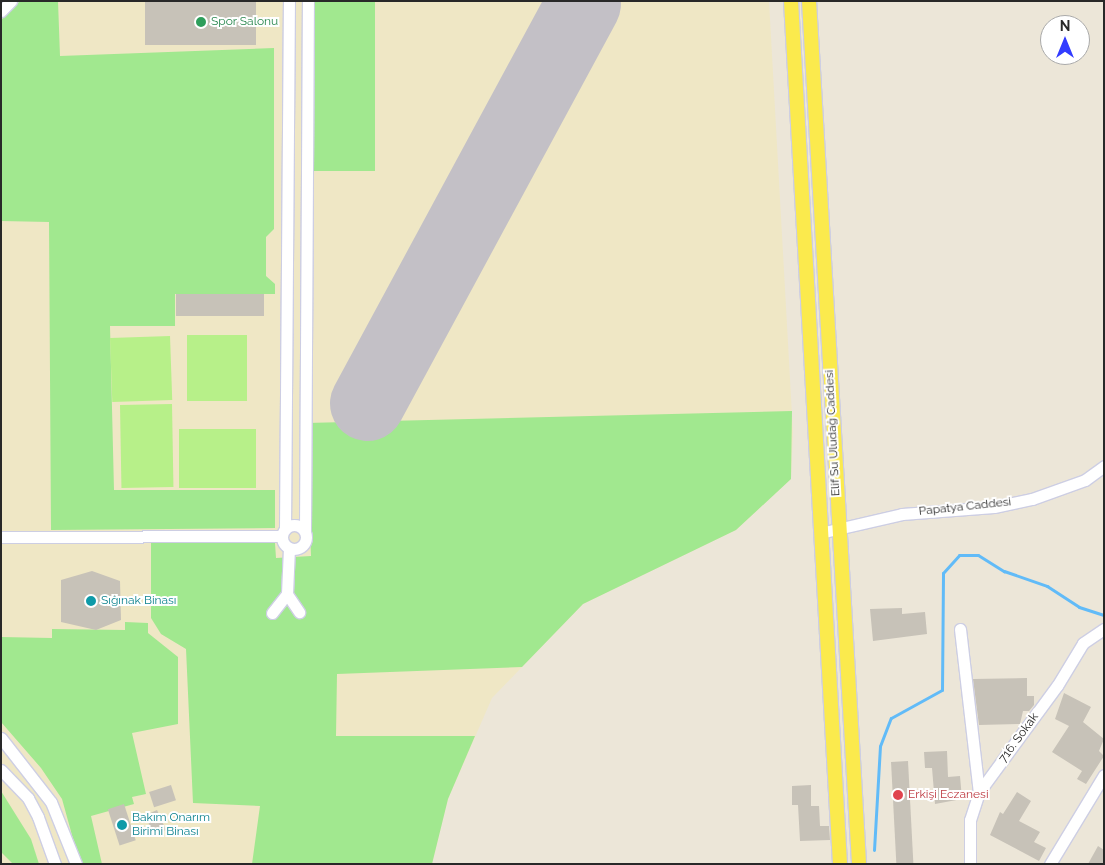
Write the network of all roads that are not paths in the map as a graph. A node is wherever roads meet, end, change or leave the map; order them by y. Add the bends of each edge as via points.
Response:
1 (10, 1) edge
2 (289, 1) edge
3 (308, 1) edge
4 (791, 1) edge
5 (809, 1) edge
6 (1, 11) edge
7 (287, 285) junction
8 (306, 286) junction
9 (286, 391) junction
10 (306, 391) junction
11 (1104, 466) edge
12 (305, 531) junction
13 (839, 531) junction
14 (283, 532) junction
15 (820, 533) junction
16 (1, 537) edge
17 (290, 548) junction
18 (287, 594) junction
19 (272, 612) dead end
20 (299, 612) dead end
21 (960, 628) dead end
22 (1104, 629) edge
23 (1, 738) edge
24 (26, 768) junction
25 (1, 770) edge
26 (1104, 775) edge
27 (9, 779) junction
28 (979, 792) junction
29 (55, 864) edge
30 (76, 864) edge
31 (840, 864) edge
32 (859, 864) edge
33 (970, 864) edge
34 (1050, 864) edge

1 - 6 street
2 - 7 street
3 - 8 street
4 - 15 main road, Elif Su Uludağ Caddesi
5 - 13 main road, Elif Su Uludağ Caddesi
7 - 8 street
7 - 9 street
8 - 10 street
9 - 10 street
9 - 14 street
10 - 12 street
11 - 13 street, Papatya Caddesi via 1077,483 1032,499 994,507 902,514
12 - 14 street via 296,524
12 - 17 street via 303,546
13 - 15 street, Papatya Caddesi
13 - 32 main road, Elif Su Uludağ Caddesi
14 - 16 street
14 - 17 street
15 - 31 main road, Elif Su Uludağ Caddesi
17 - 18 street
18 - 19 street
18 - 20 street
21 - 28 street
22 - 28 street, 716. Sokak via 1083,643 1048,700
23 - 24 street
24 - 27 street
24 - 30 street via 51,802
25 - 27 street
26 - 34 street
27 - 29 street via 28,798
28 - 33 street, 716. Sokak via 970,820

